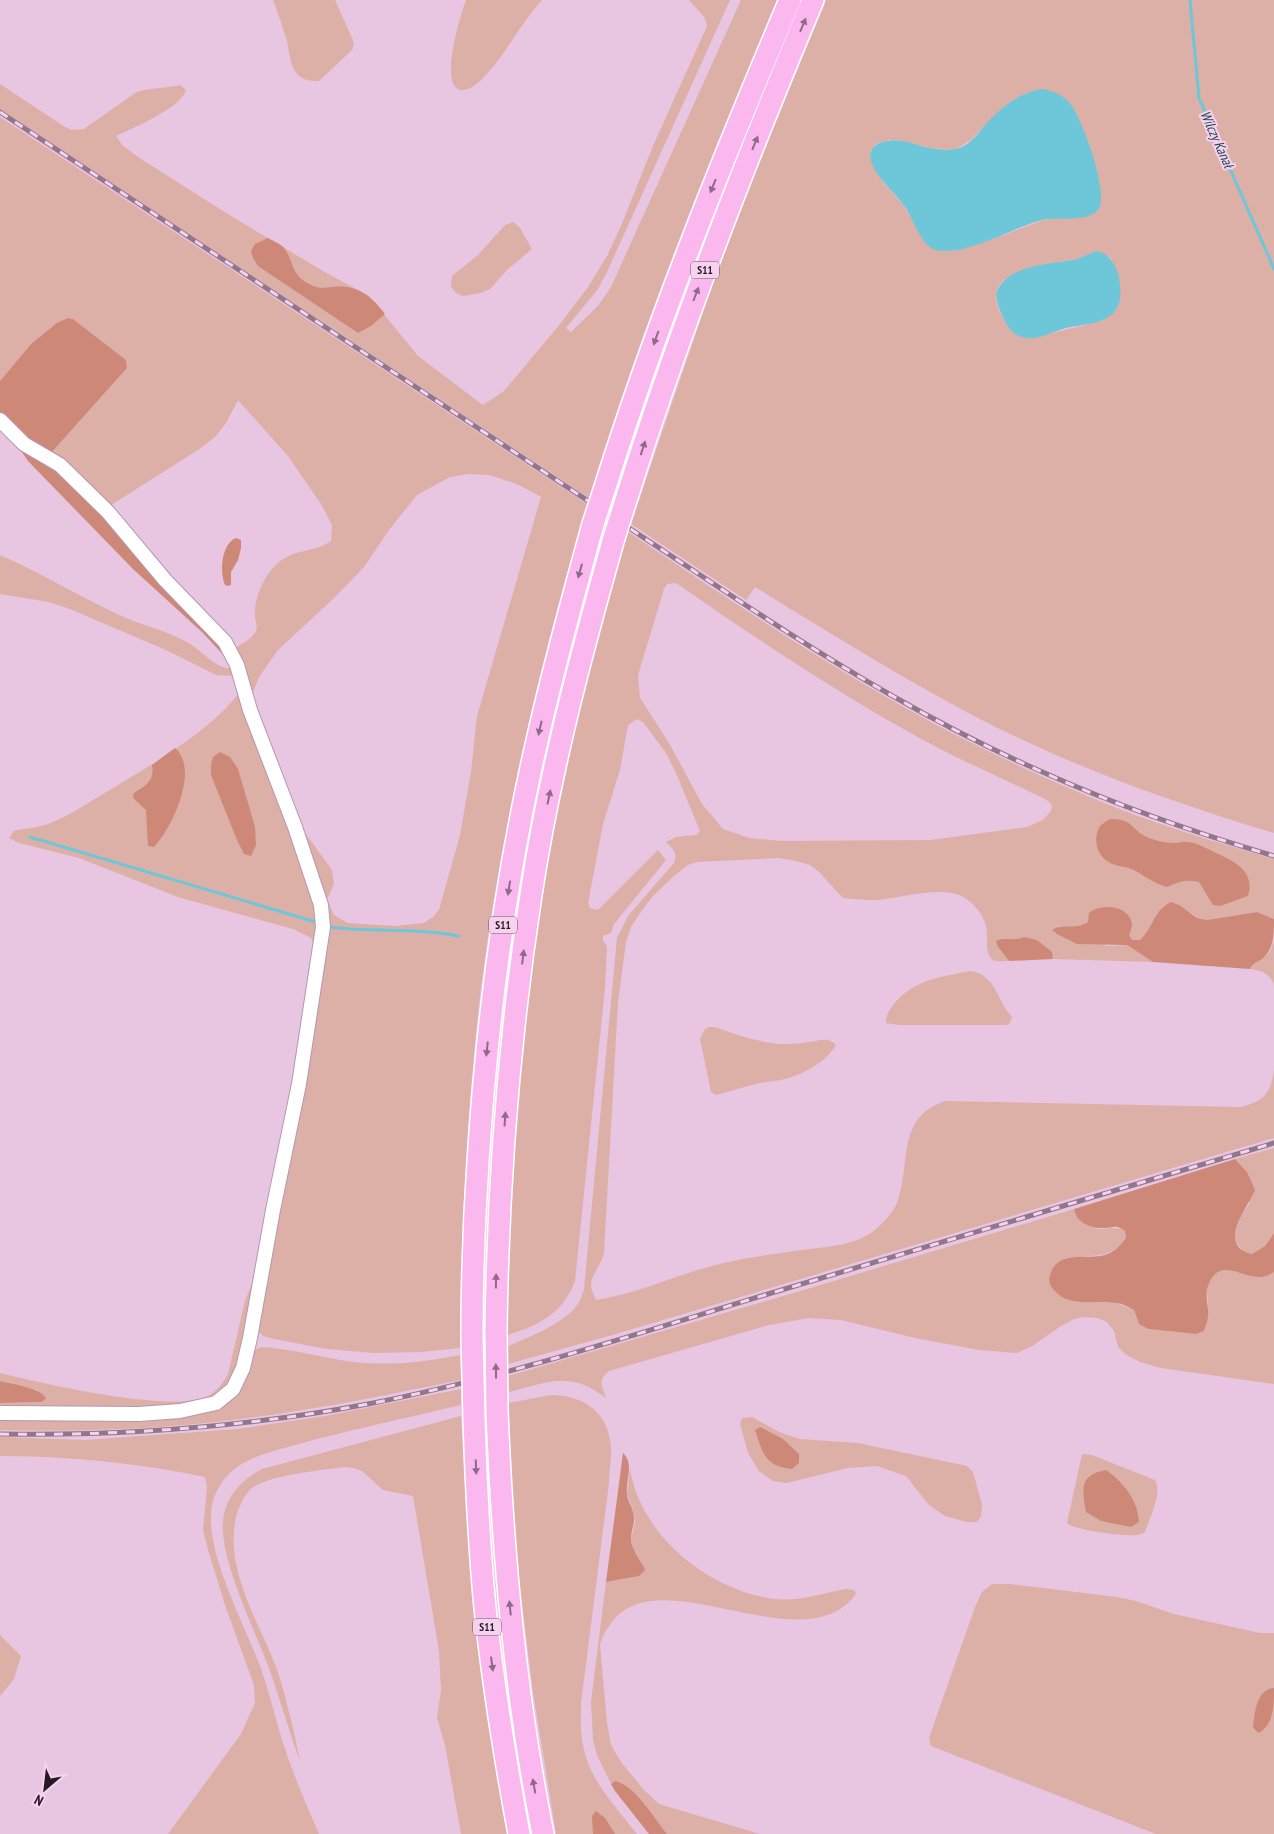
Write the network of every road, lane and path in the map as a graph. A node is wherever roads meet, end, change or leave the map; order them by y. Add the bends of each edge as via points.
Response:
1 (790, 0) edge
2 (813, 0) edge
3 (0, 420) edge
4 (0, 1413) edge
5 (518, 1834) edge
6 (543, 1834) edge

1 -> 5 highway, S11, bridge via 672,292 593,524 538,734 498,956 480,1124 472,1336 485,1607
6 -> 2 highway, S11, bridge via 528,1753 510,1606 497,1412 499,1196 510,1054 531,895 572,692 614,538 696,294
3 - 4 street via 24,444 66,470 225,642 298,835 321,905 323,927 299,1084 252,1329 243,1368 232,1389 216,1403 180,1411 139,1414

